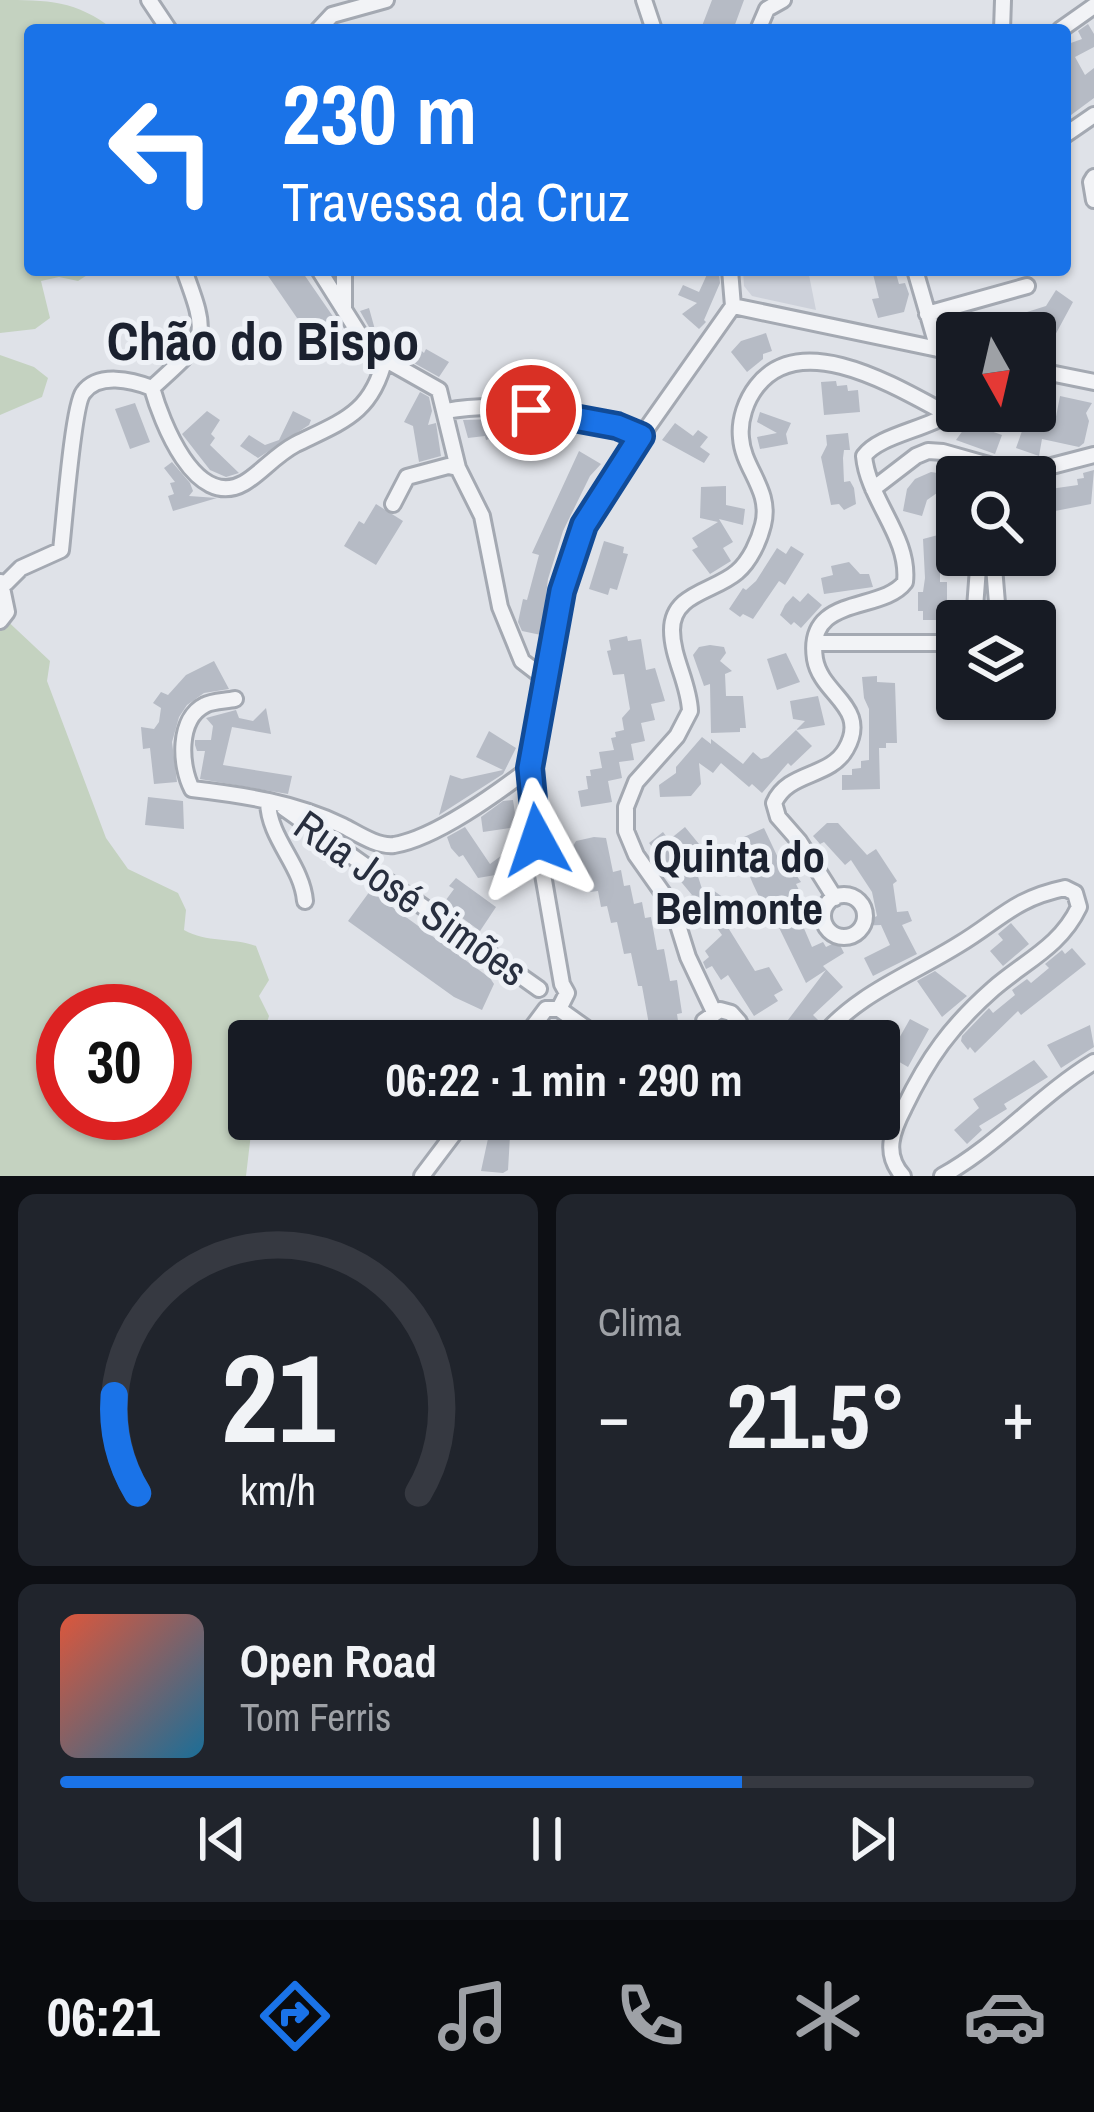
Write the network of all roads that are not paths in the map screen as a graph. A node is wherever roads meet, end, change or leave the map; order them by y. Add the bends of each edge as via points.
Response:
1 (386, 0) edge
2 (783, 0) edge
3 (1094, 6) edge
4 (324, 24) edge
5 (761, 24) edge
6 (1068, 24) edge
7 (1094, 177) edge
8 (1094, 200) edge
9 (186, 276) edge
10 (324, 276) edge
11 (344, 276) edge
12 (731, 276) edge
13 (917, 276) edge
14 (1027, 286) dead end
15 (734, 306) junction
16 (344, 310) junction
17 (927, 314) junction
18 (936, 343) edge
19 (936, 349) edge
20 (385, 358) junction
21 (1056, 374) edge
22 (1094, 382) edge
23 (152, 388) junction
24 (936, 404) edge
25 (446, 411) junction
26 (936, 419) edge
27 (641, 436) junction
28 (1094, 455) edge
29 (458, 468) junction
30 (873, 489) junction
31 (393, 504) dead end
32 (0, 583) edge
33 (0, 621) edge
34 (816, 644) junction
35 (936, 644) edge
36 (548, 682) junction
37 (235, 699) dead end
38 (530, 768) junction
39 (276, 805) junction
40 (835, 898) dead end
41 (305, 901) dead end
42 (554, 995) junction
43 (714, 1012) junction
44 (537, 1020) edge
45 (579, 1020) edge
46 (708, 1020) edge
47 (737, 1020) edge
48 (836, 1020) edge
49 (1094, 1061) edge
50 (900, 1117) edge
51 (449, 1140) edge
52 (891, 1140) edge
53 (422, 1176) edge
54 (903, 1176) edge
55 (942, 1176) edge

1 - 4 street
2 - 5 street
3 - 6 street
7 - 8 street
9 - 23 street via 202,320 196,345
10 - 16 street
11 - 16 street
12 - 15 street
13 - 17 street
14 - 17 street
15 - 19 street
15 - 27 street
16 - 20 street via 370,351
17 - 18 street
20 - 23 street via 378,388 354,412 231,488 183,460
20 - 25 street via 439,390
21 - 22 street
23 - 32 street via 120,380 86,389 76,411 61,550
24 - 43 street via 811,358 768,373 748,398 742,449 765,500 763,525 738,572 694,594 676,614 673,639 690,711 626,807 630,844 672,905
25 - 27 street via 531,410
25 - 29 street
26 - 30 street via 866,451
27 - 36 street via 584,525 562,591
28 - 30 street via 1021,474 928,452
29 - 31 street via 407,477
29 - 36 street via 482,516 500,607 522,661
30 - 34 street via 906,564 905,582 893,594 840,608
32 - 33 street via 7,612
34 - 35 street
34 - 40 street via 820,671 849,707 853,732 843,756 784,786 774,803
36 - 38 street
37 - 39 street via 205,705 190,719 186,778 192,789
38 - 39 street via 430,831 392,845 304,807
38 - 42 street via 556,953
39 - 41 street via 268,815 304,883
39 - 42 street, Rua José Simões
42 - 44 street
42 - 45 street
43 - 46 street
43 - 47 street
48 - 50 street via 1003,910 1046,892 1075,893 1079,907 1050,948 942,1037
49 - 55 street
51 - 53 street
52 - 54 street

